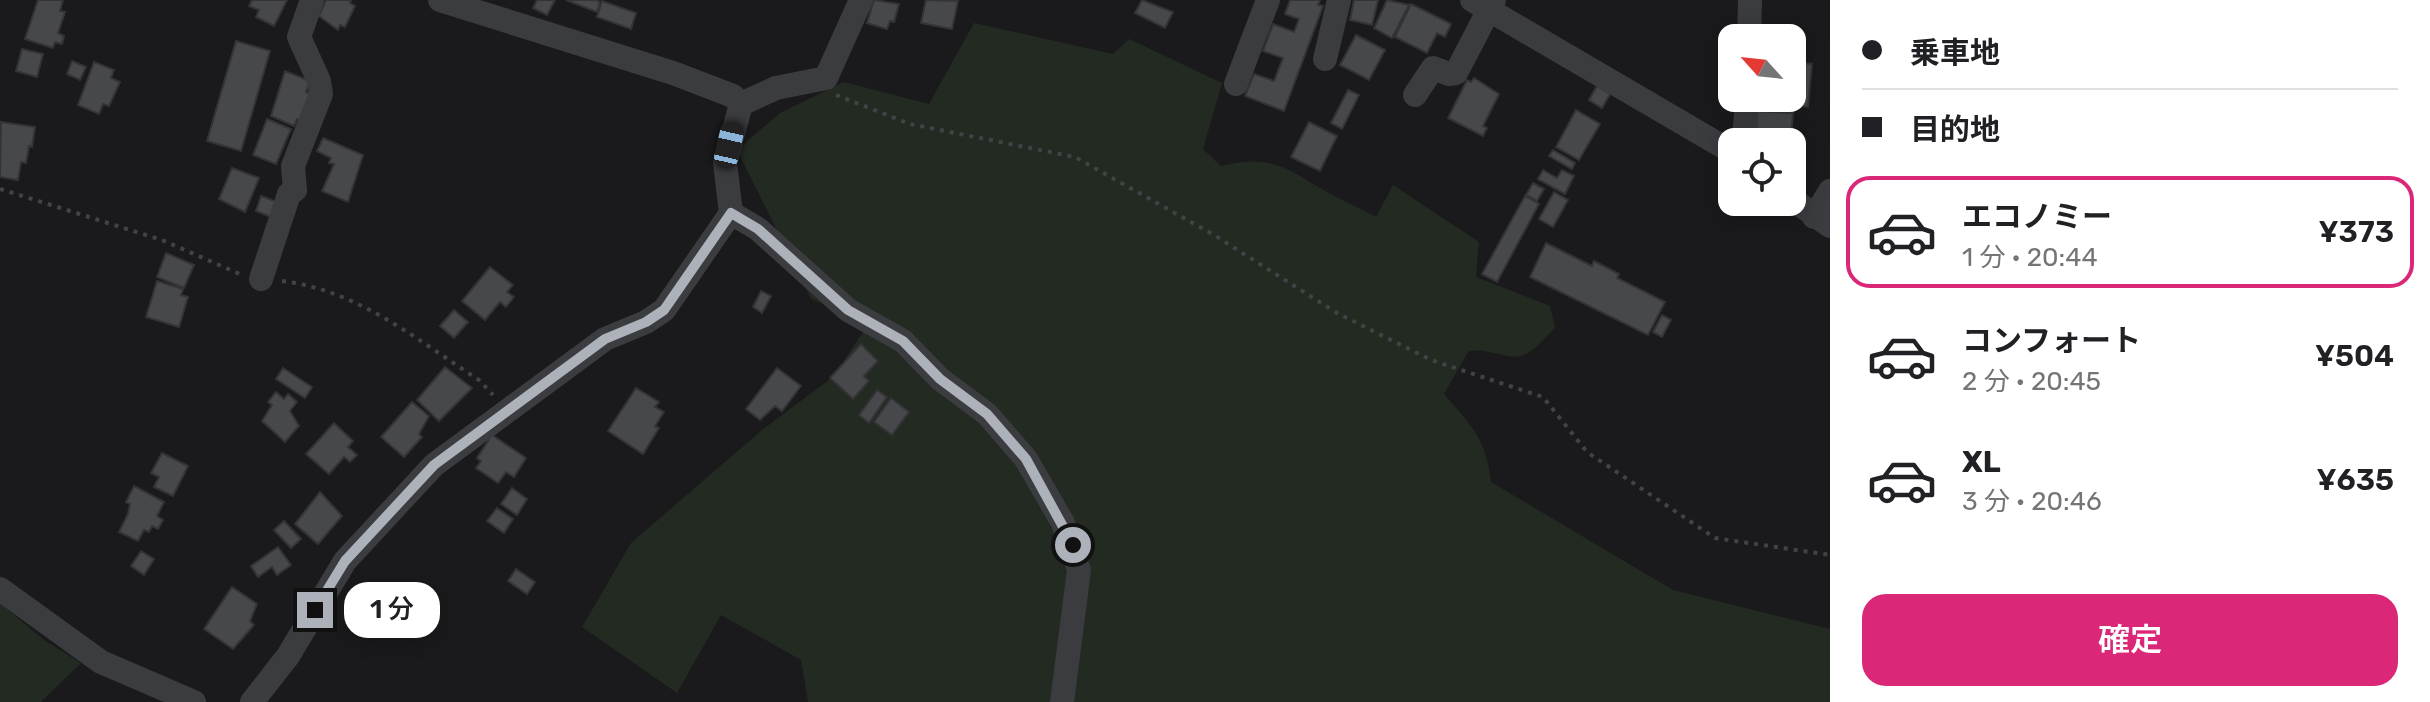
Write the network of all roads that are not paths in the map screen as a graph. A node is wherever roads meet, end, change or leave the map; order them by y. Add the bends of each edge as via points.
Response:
1 (312, 0) edge
2 (440, 0) edge
3 (861, 0) edge
4 (1268, 0) edge
5 (1339, 0) edge
6 (1750, 0) edge
7 (1486, 3) edge
8 (1749, 24) edge
9 (1325, 59) dead end
10 (1236, 84) dead end
11 (1415, 95) dead end
12 (741, 104) junction
13 (1718, 144) edge
14 (1830, 191) edge
15 (1806, 210) edge
16 (731, 213) junction
17 (1822, 222) edge
18 (261, 279) dead end
19 (0, 589) edge
20 (194, 702) edge
21 (252, 702) edge
22 (1062, 702) edge

1 - 18 street via 299,37 321,94 293,166 295,190 289,194
2 - 12 street via 673,73
3 - 12 street via 826,78 776,88
4 - 10 street
5 - 9 street
6 - 8 street
7 - 11 street via 1456,73 1433,68
7 - 13 street
12 - 16 street via 725,163
14 - 17 street
15 - 17 street
16 - 21 street via 664,310 605,339 434,465 345,561 288,656
16 - 22 street via 758,229 848,310 903,341 940,379 987,414 1026,459 1063,523 1079,570
19 - 20 street via 101,662

